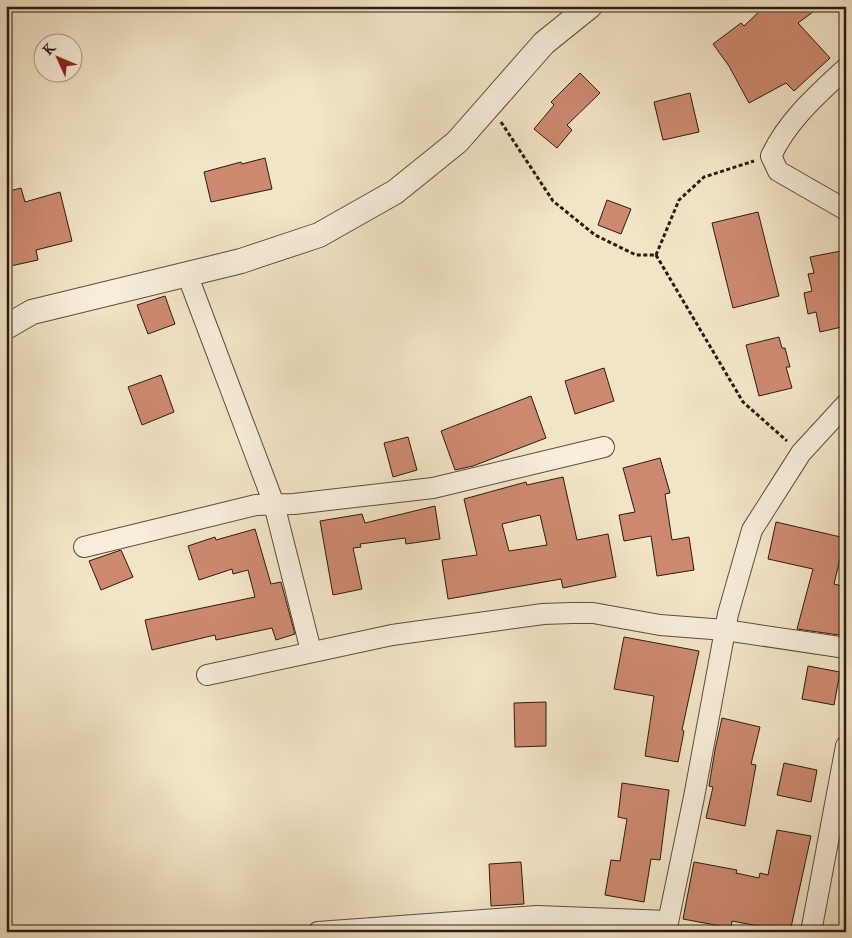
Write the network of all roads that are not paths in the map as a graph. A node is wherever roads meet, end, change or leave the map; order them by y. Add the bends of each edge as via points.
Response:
1 (590, 6) edge
2 (846, 68) edge
3 (846, 210) edge
4 (188, 274) junction
5 (6, 327) edge
6 (846, 404) edge
7 (604, 447) dead end
8 (274, 504) junction
9 (84, 547) dead end
10 (725, 630) junction
11 (846, 648) edge
12 (311, 651) junction
13 (207, 675) dead end
14 (846, 746) edge
15 (667, 926) edge
16 (318, 932) edge
17 (811, 932) edge

1 - 4 street via 544,43 457,142 395,192 320,235 241,261
2 - 3 street via 797,115 771,156 778,171
4 - 5 street via 32,312
4 - 8 street
6 - 10 street via 801,453 752,530
7 - 8 street via 433,488
8 - 9 street via 256,505
8 - 12 street
10 - 11 street
10 - 12 street via 660,625 572,612 392,635
10 - 15 street
12 - 13 street
14 - 17 street
15 - 16 street via 537,916

